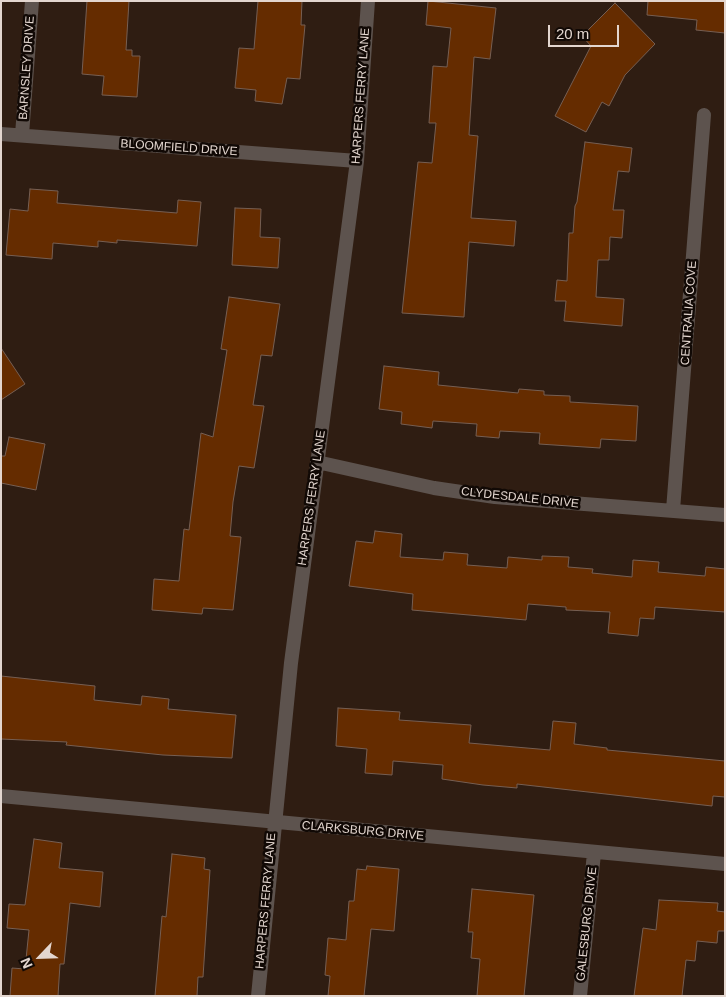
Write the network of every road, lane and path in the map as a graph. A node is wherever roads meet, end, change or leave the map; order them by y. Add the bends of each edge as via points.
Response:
1 (32, 1) edge
2 (368, 1) edge
3 (704, 115) dead end
4 (1, 134) edge
5 (22, 136) junction
6 (357, 162) junction
7 (317, 462) junction
8 (673, 510) junction
9 (725, 515) edge
10 (1, 796) edge
11 (274, 822) junction
12 (594, 853) junction
13 (725, 864) edge
14 (258, 996) edge
15 (580, 996) edge

1 - 5 street, BARNSLEY DRIVE
2 - 6 street, HARPERS FERRY LANE
3 - 8 street, CENTRALIA COVE
4 - 5 street, BLOOMFIELD DRIVE
5 - 6 street, BLOOMFIELD DRIVE
6 - 7 street, HARPERS FERRY LANE
7 - 8 street, CLYDESDALE DRIVE via 434,488 495,497
7 - 11 street, HARPERS FERRY LANE
8 - 9 street, CLYDESDALE DRIVE
10 - 11 street, CLARKSBURG DRIVE
11 - 12 street, CLARKSBURG DRIVE
11 - 14 street, HARPERS FERRY LANE
12 - 13 street, CLARKSBURG DRIVE
12 - 15 street, GALESBURG DRIVE

